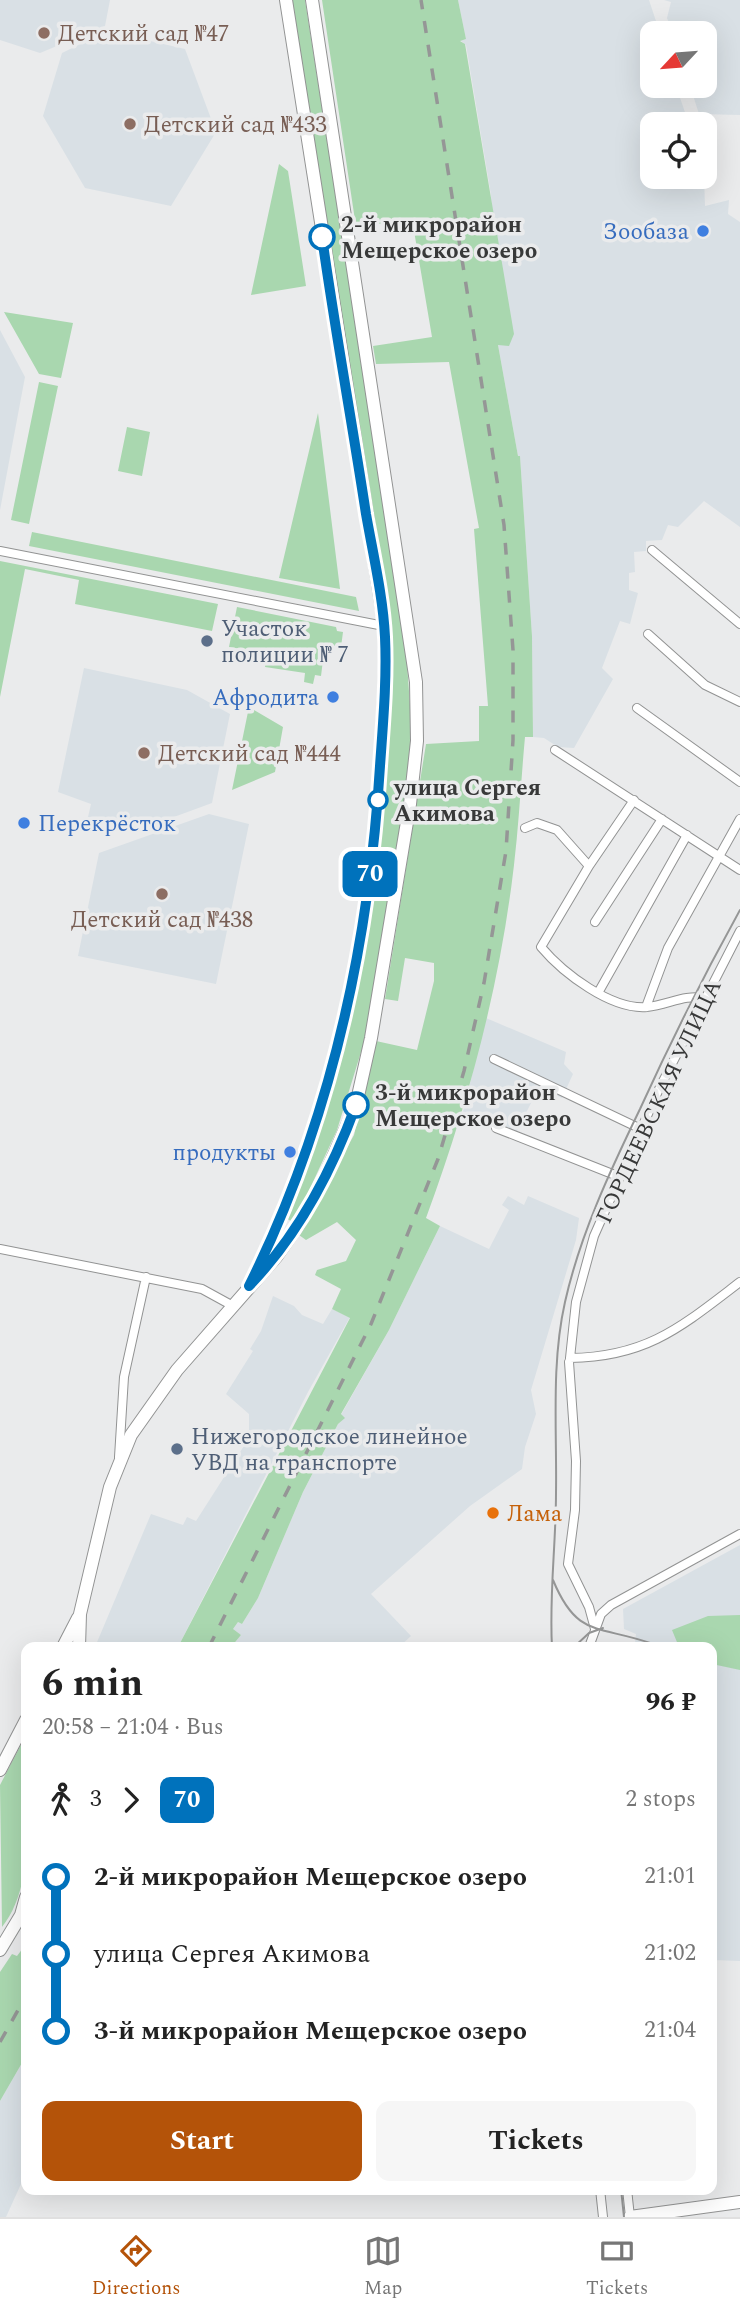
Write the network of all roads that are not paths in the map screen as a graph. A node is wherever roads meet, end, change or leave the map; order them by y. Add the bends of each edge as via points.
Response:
1 (286, 0) edge
2 (312, 0) edge
3 (652, 550) dead end
4 (0, 551) edge
5 (740, 624) edge
6 (384, 626) junction
7 (648, 634) dead end
8 (740, 702) edge
9 (637, 708) dead end
10 (555, 750) dead end
11 (740, 782) edge
12 (634, 800) junction
13 (662, 819) junction
14 (740, 819) edge
15 (526, 828) dead end
16 (687, 835) junction
17 (720, 857) junction
18 (589, 866) junction
19 (740, 870) edge
20 (595, 922) dead end
21 (740, 931) edge
22 (598, 993) junction
23 (705, 998) junction
24 (646, 1007) junction
25 (494, 1059) dead end
26 (496, 1128) dead end
27 (641, 1129) junction
28 (620, 1177) junction
29 (282, 1218) junction
30 (297, 1227) junction
31 (0, 1249) edge
32 (146, 1277) junction
33 (740, 1282) edge
34 (249, 1286) junction
35 (233, 1306) junction
36 (569, 1360) junction
37 (118, 1462) junction
38 (740, 1534) edge
39 (80, 1614) junction
40 (595, 1629) junction
41 (66, 1642) edge
42 (79, 1642) edge
43 (591, 1642) edge
44 (21, 1730) edge
45 (0, 1770) edge
46 (21, 1915) edge
47 (0, 1950) edge
48 (601, 2195) edge
49 (628, 2195) edge
50 (740, 2202) edge
51 (603, 2217) edge
52 (630, 2217) edge

1 - 6 main road
2 - 30 main road via 409,626 417,741 371,1038 356,1105
3 - 5 street
4 - 6 street
6 - 29 main road via 384,709 375,838 361,936 318,1118
7 - 8 street via 705,685
9 - 11 street
10 - 12 street
12 - 13 street
12 - 18 street
13 - 16 street
13 - 20 street
14 - 17 street
15 - 18 street via 537,823 556,830
16 - 17 street
16 - 22 street
17 - 19 street
17 - 24 street via 668,948
18 - 22 street via 541,947 556,964
21 - 23 street, ГОРДЕЕВСКАЯ УЛИЦА
22 - 24 street
23 - 24 street via 693,995
23 - 27 street, ГОРДЕЕВСКАЯ УЛИЦА
25 - 27 street
26 - 28 street
27 - 28 street, ГОРДЕЕВСКАЯ УЛИЦА
28 - 36 street, ГОРДЕЕВСКАЯ УЛИЦА via 594,1236 576,1302
29 - 30 main road via 290,1229
29 - 34 main road
30 - 34 main road
31 - 32 street
32 - 35 street via 202,1289
32 - 37 street via 124,1377
33 - 36 street via 688,1321 637,1349
34 - 35 main road
35 - 37 main road via 148,1409
36 - 40 street, ГОРДЕЕВСКАЯ УЛИЦА via 576,1461 568,1564 590,1607
37 - 39 main road
38 - 40 street via 611,1605
39 - 41 main road
39 - 42 main road
40 - 43 street
44 - 45 main road
46 - 47 main road
48 - 51 street
49 - 52 street
50 - 52 main road

